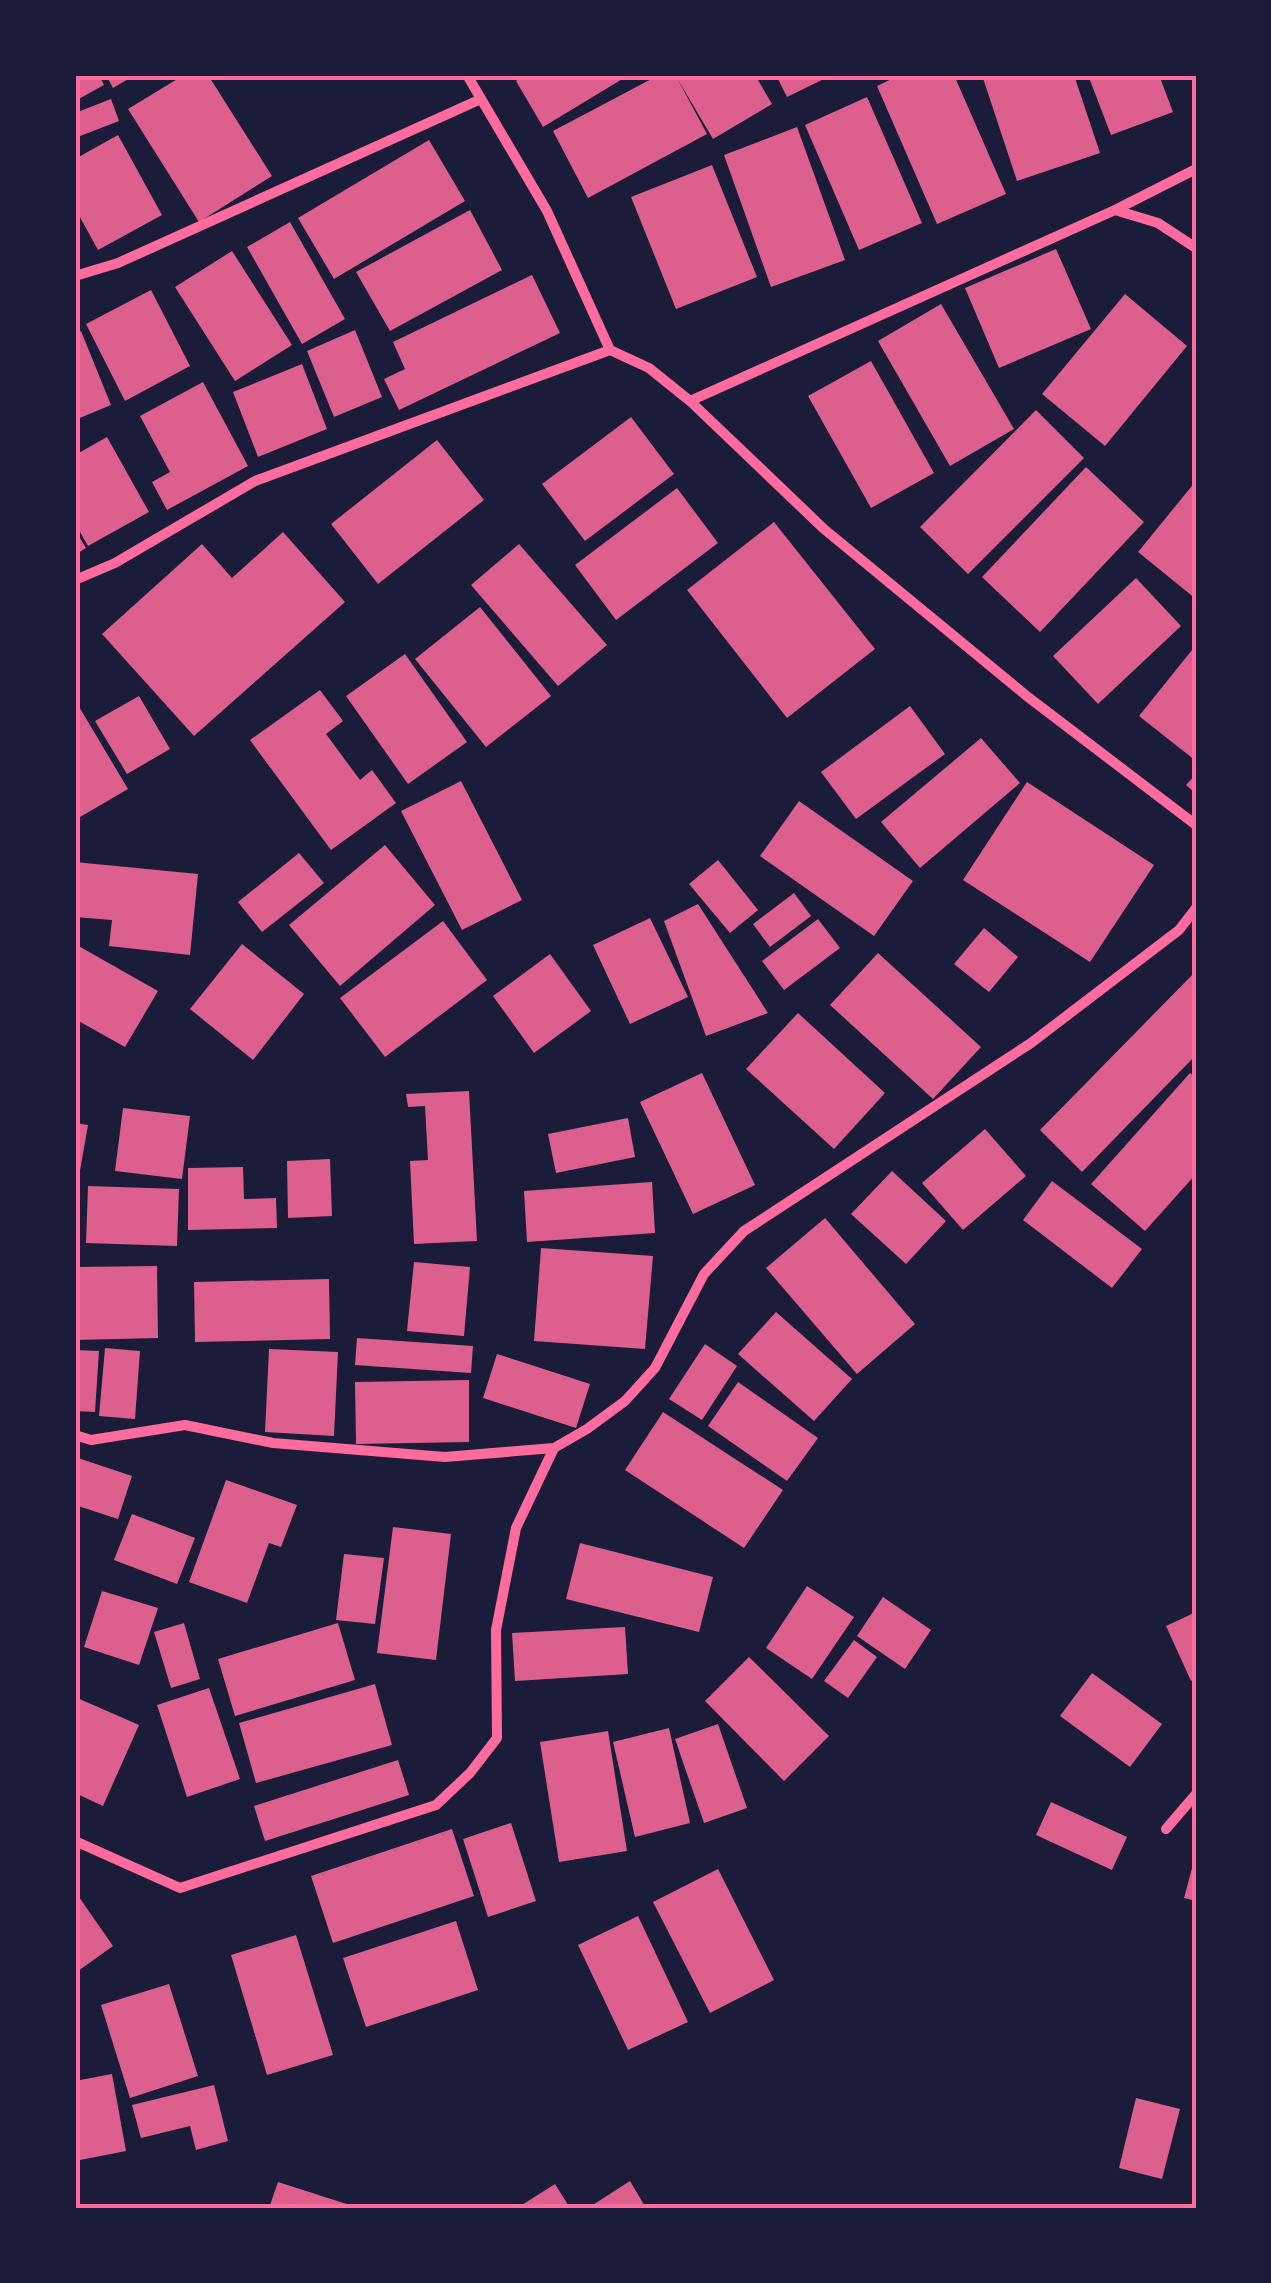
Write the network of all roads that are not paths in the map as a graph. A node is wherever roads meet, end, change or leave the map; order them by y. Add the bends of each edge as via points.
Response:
1 (467, 75) edge
2 (481, 99) junction
3 (1196, 168) edge
4 (1115, 210) junction
5 (1196, 248) edge
6 (75, 276) edge
7 (610, 350) junction
8 (690, 401) junction
9 (75, 580) edge
10 (1196, 825) edge
11 (1196, 908) edge
12 (75, 1435) edge
13 (554, 1448) junction
14 (1196, 1794) edge
15 (1166, 1830) dead end
16 (75, 1840) edge

1 - 2 street
2 - 6 street via 118,263
2 - 7 street via 547,211
3 - 4 street
4 - 5 street via 1158,224
4 - 8 street
7 - 8 street via 649,368
7 - 9 street via 255,481
8 - 10 street via 824,529
11 - 13 street via 1179,930 1030,1043 744,1231 704,1274 655,1368 625,1402
12 - 13 street via 91,1440 185,1425 273,1443 445,1457
13 - 16 street via 516,1528 504,1587 496,1630 497,1738 436,1804 180,1888
14 - 15 street

